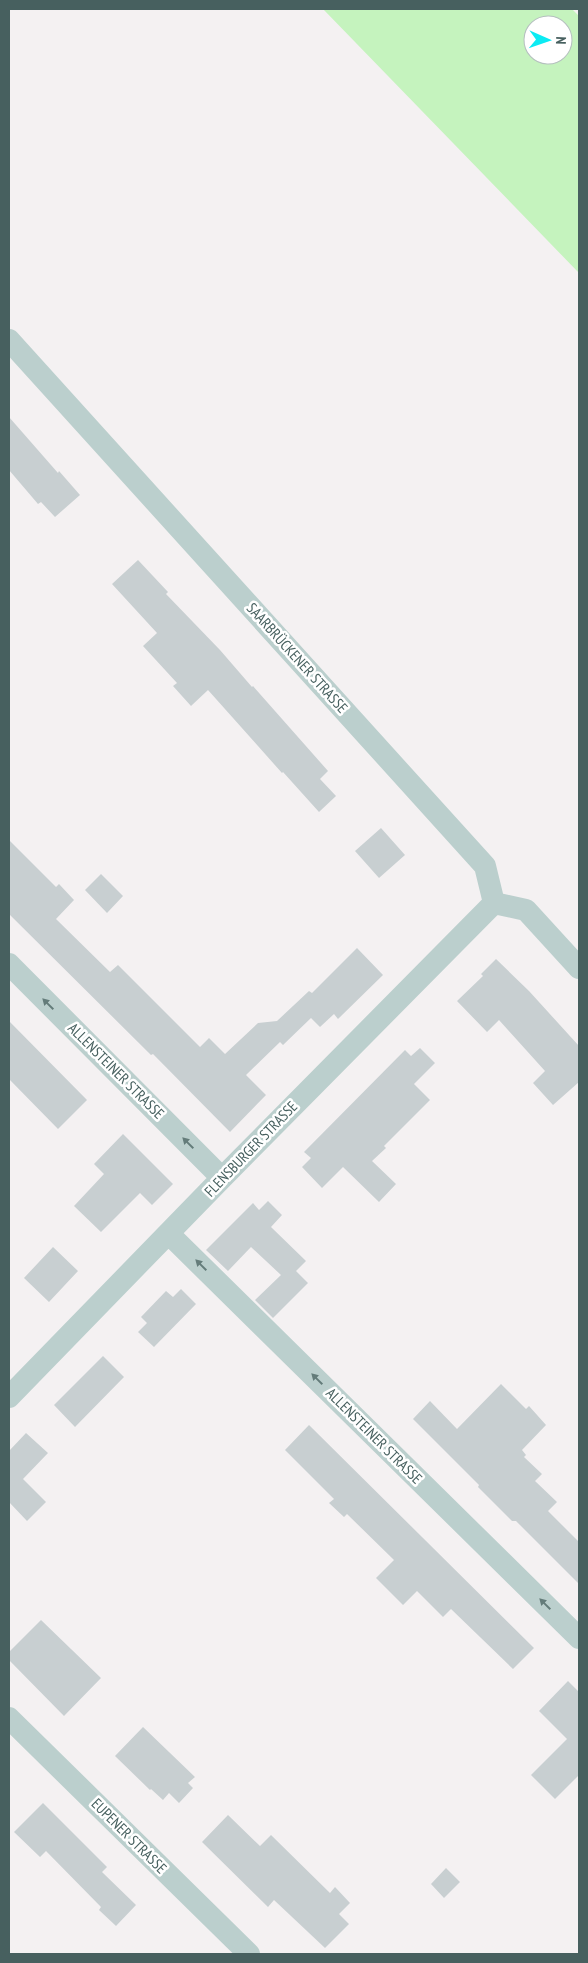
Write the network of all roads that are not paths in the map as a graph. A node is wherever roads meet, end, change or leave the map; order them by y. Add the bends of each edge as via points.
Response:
1 (9, 340) edge
2 (494, 903) junction
3 (9, 964) edge
4 (579, 968) edge
5 (222, 1178) junction
6 (169, 1234) junction
7 (9, 1397) edge
8 (579, 1638) edge
9 (9, 1718) edge
10 (249, 1954) edge

1 - 2 street, SAARBRÜCKENER STRASSE via 485,866
2 - 4 street via 526,910
2 - 5 street, FLENSBURGER STRASSE
5 -> 3 street, ALLENSTEINER STRASSE
5 - 6 street, FLENSBURGER STRASSE
6 - 7 street, FLENSBURGER STRASSE
8 -> 6 street, ALLENSTEINER STRASSE
9 - 10 street, EUPENER STRASSE

